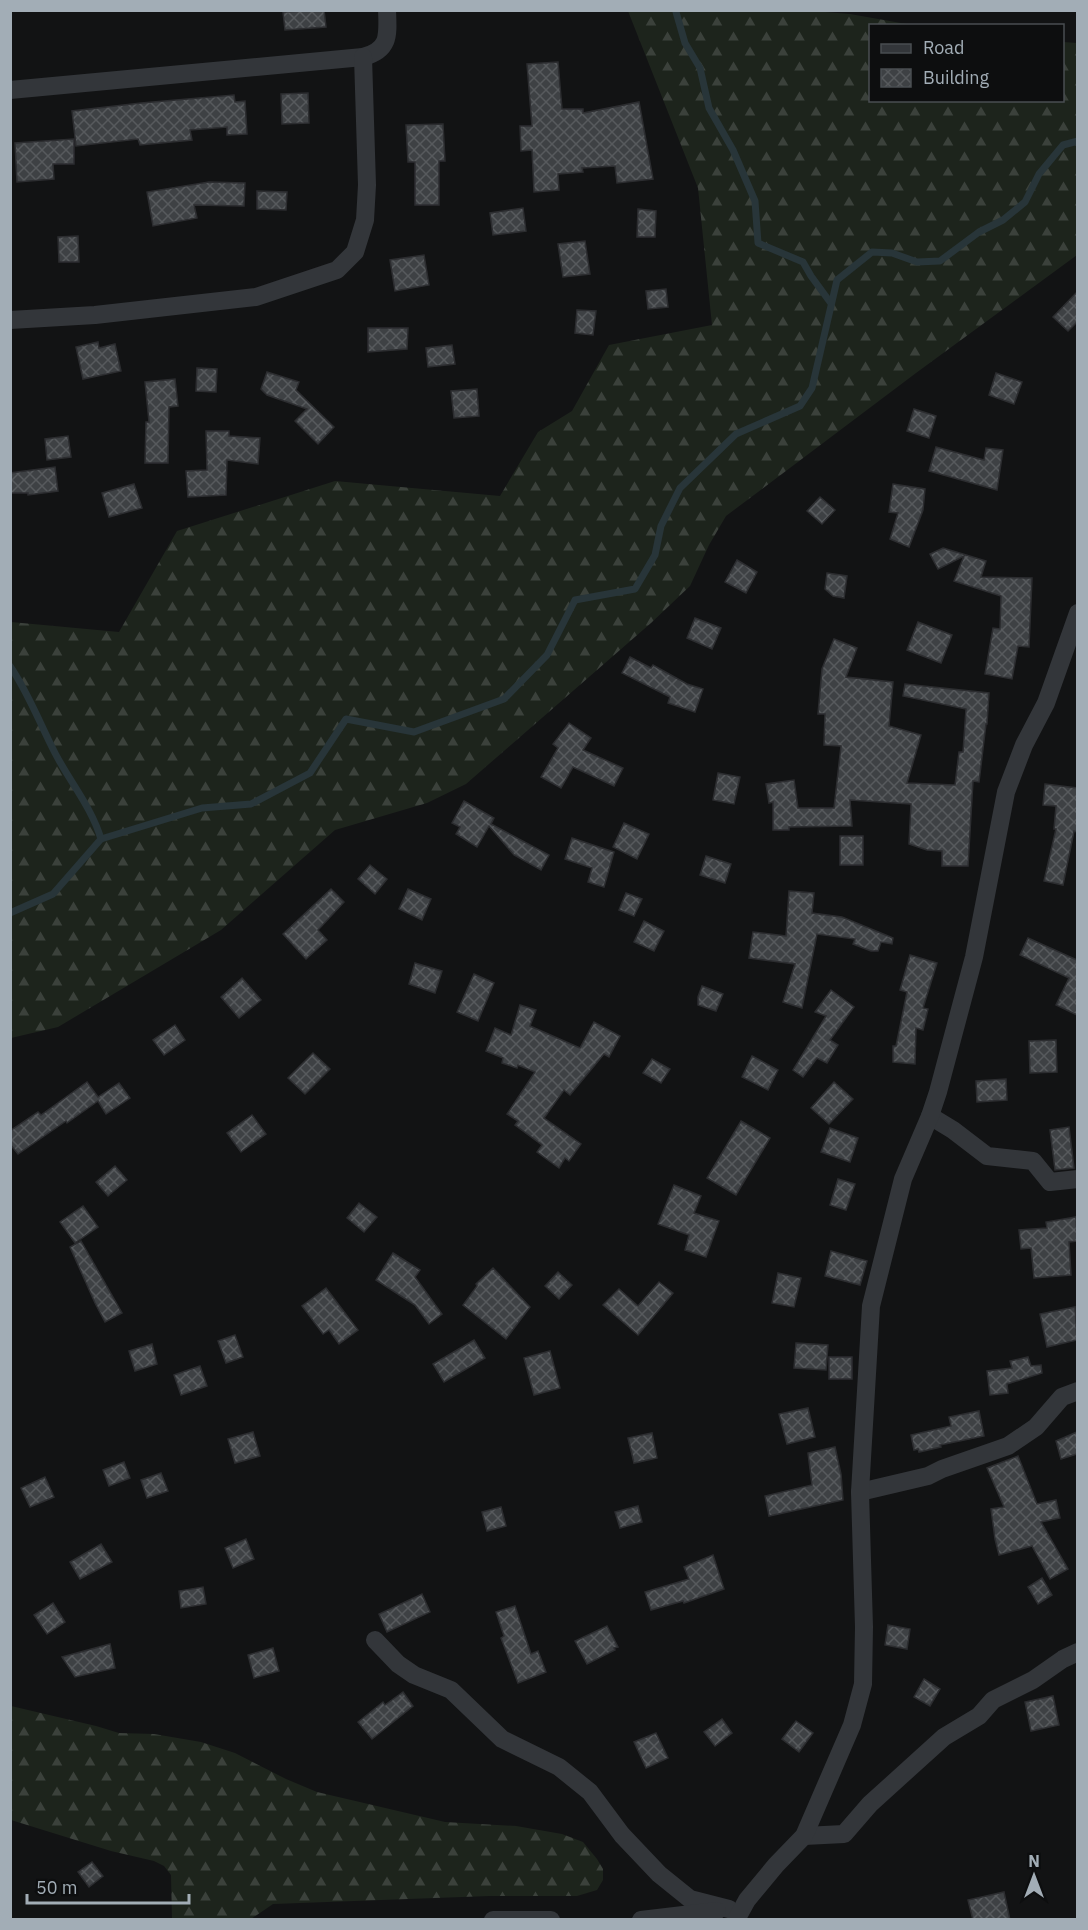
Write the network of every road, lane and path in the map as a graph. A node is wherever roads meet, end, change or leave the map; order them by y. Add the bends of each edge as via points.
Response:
1 (387, 10) edge
2 (363, 57) junction
3 (10, 90) edge
4 (10, 320) edge
5 (1077, 613) edge
6 (930, 1116) junction
7 (1077, 1179) edge
8 (1077, 1391) edge
9 (860, 1492) junction
10 (375, 1640) dead end
11 (1077, 1652) edge
12 (804, 1836) junction
13 (732, 1914) edge
14 (493, 1920) edge
15 (551, 1920) edge
16 (641, 1920) edge

1 - 2 street via 384,45 377,53
2 - 3 street
2 - 4 street via 365,220 355,252 336,270 256,297
5 - 6 street via 1046,702 1006,792 974,957
6 - 7 street via 987,1156 1033,1161 1050,1182
6 - 9 street via 903,1179 871,1306
8 - 9 street via 1062,1397 1036,1427 1008,1446 928,1476
9 - 12 street via 863,1684 852,1725
10 - 13 street via 414,1675 451,1690 502,1739 559,1767 590,1792 622,1835 659,1874 690,1899
11 - 12 street via 993,1700 979,1716 944,1737 870,1803 844,1834
12 - 13 street
13 - 16 street
14 - 15 street

